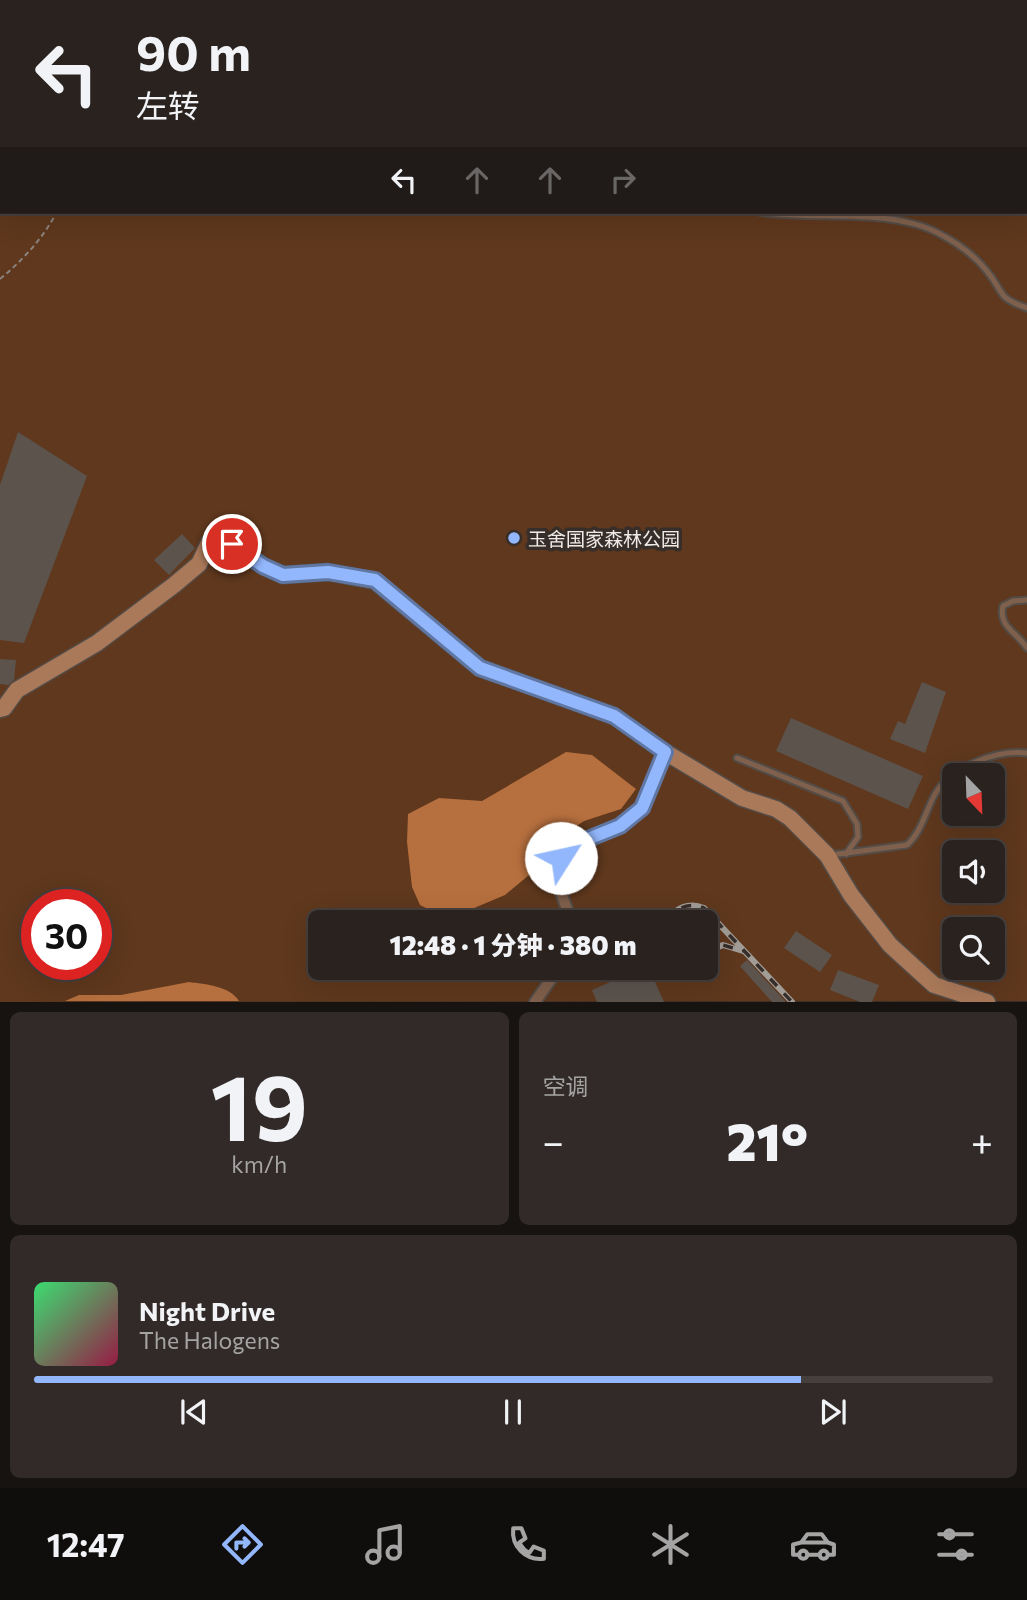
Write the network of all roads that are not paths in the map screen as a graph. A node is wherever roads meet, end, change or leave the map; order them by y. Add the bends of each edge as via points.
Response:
1 (792, 214) edge
2 (1027, 309) edge
3 (1027, 600) edge
4 (1027, 648) edge
5 (0, 709) edge
6 (665, 752) junction
7 (1027, 753) edge
8 (737, 758) dead end
9 (846, 854) junction
10 (827, 855) junction
11 (567, 910) edge
12 (551, 980) edge
13 (536, 1002) edge
14 (987, 1002) edge

1 - 2 lane via 891,220 931,229 984,267 1007,301
3 - 4 lane via 1003,606 1001,617
5 - 6 street via 17,690 97,643 174,585 199,564 209,543 232,544 283,575 328,572 375,580 480,668 614,716
6 - 10 street via 742,798 776,809
6 - 11 street via 642,808 620,826 583,841 561,858 553,872
7 - 9 lane via 994,757 944,780 916,837 907,845
8 - 9 lane via 843,801 857,824 858,837
9 - 10 lane
10 - 14 street via 890,945 934,985
12 - 13 street

